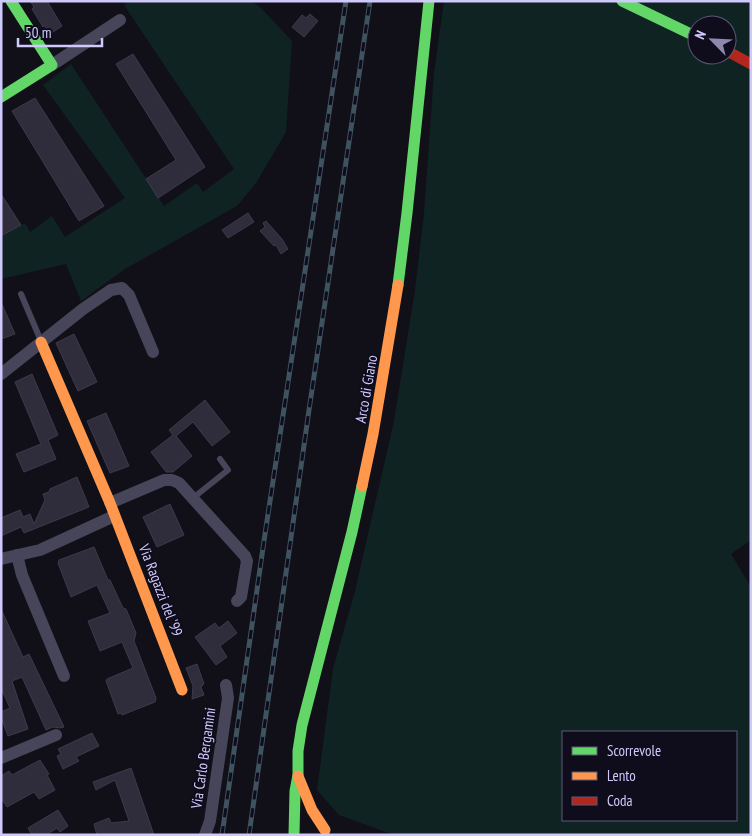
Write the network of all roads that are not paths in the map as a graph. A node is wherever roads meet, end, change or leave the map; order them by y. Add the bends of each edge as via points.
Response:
1 (11, 1) edge
2 (429, 1) edge
3 (622, 1) edge
4 (120, 20) dead end
5 (687, 32) edge
6 (737, 56) edge
7 (751, 64) edge
8 (52, 65) junction
9 (1, 97) edge
10 (21, 294) dead end
11 (41, 342) junction
12 (153, 352) dead end
13 (1, 374) edge
14 (220, 459) dead end
15 (193, 498) junction
16 (110, 503) junction
17 (114, 516) junction
18 (16, 556) junction
19 (1, 559) edge
20 (237, 601) dead end
21 (64, 676) dead end
22 (226, 685) dead end
23 (182, 690) dead end
24 (56, 735) dead end
25 (1, 758) edge
26 (298, 775) junction
27 (325, 830) junction
28 (310, 832) dead end
29 (338, 834) edge
30 (205, 835) edge
31 (294, 835) edge

1 - 8 main road
2 - 26 main road, Arco di Giano via 394,314 352,532 302,725
3 - 5 main road
4 - 8 street
6 - 7 main road
8 - 9 main road
10 - 11 lane, Via Ragazzi del '99
11 - 12 street via 111,290 122,288
11 - 13 street
11 - 16 main road, Via Ragazzi del '99
14 - 15 lane via 228,470
15 - 16 street via 179,483 164,480
15 - 20 street via 245,556 241,597
16 - 17 main road, Via Ragazzi del '99
17 - 18 street via 40,550
17 - 23 main road, Via Ragazzi del '99
18 - 19 street
18 - 21 street
22 - 30 street, Via Carlo Bergamini via 228,698 210,821
24 - 25 street
26 - 27 main road, Arco di Giano via 312,810
26 - 31 main road, Arco di Giano
27 - 28 main road
27 - 29 main road

